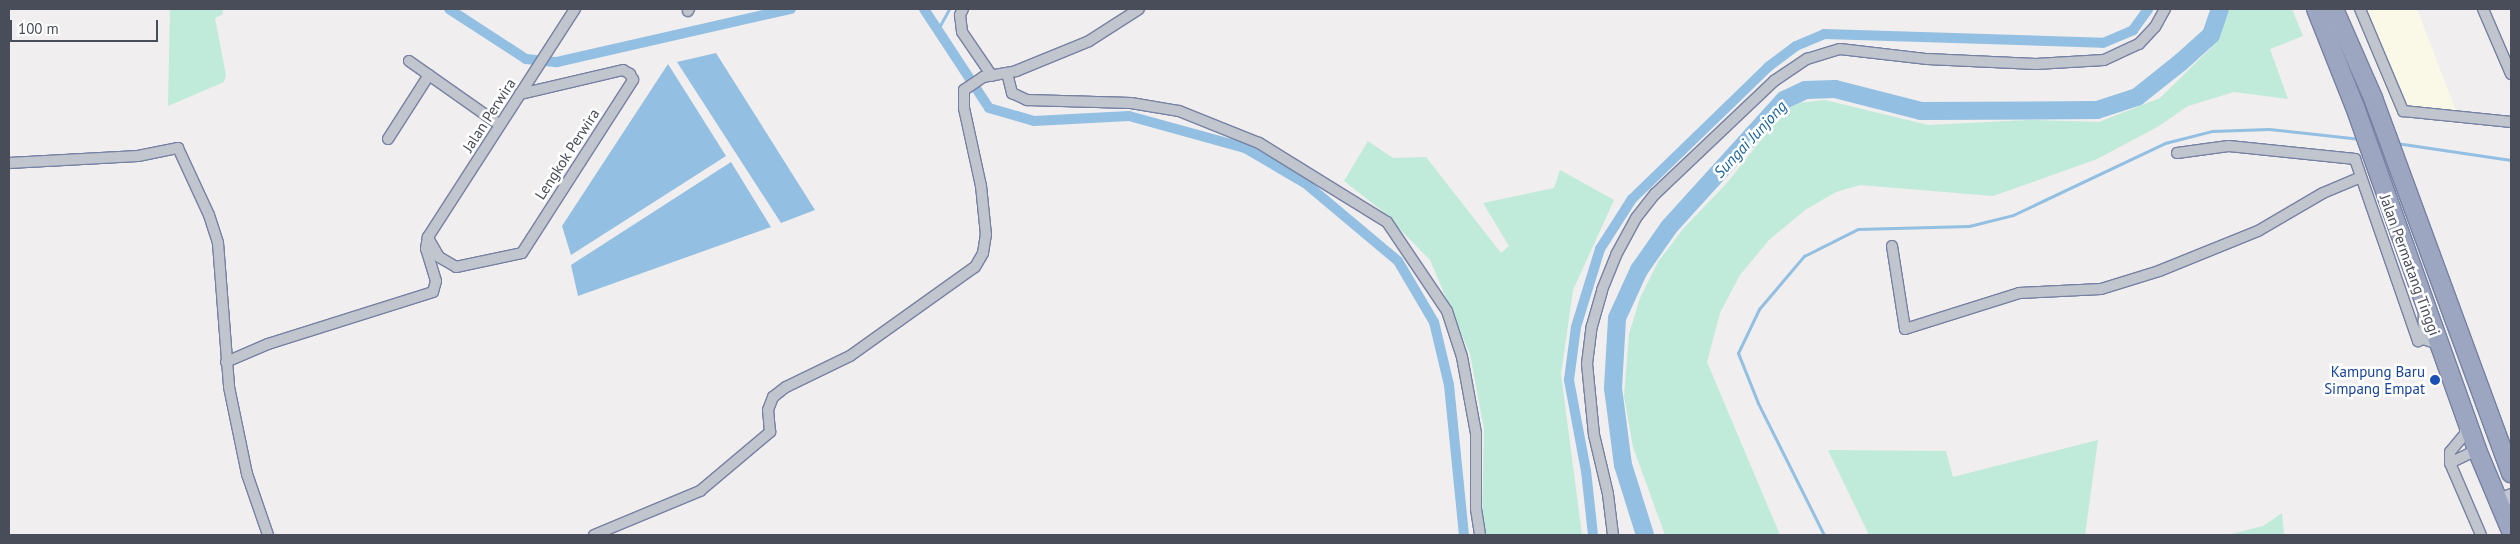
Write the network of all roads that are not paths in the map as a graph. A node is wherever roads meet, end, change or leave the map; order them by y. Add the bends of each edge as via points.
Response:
1 (575, 9) edge
2 (963, 9) edge
3 (1139, 9) edge
4 (2165, 9) edge
5 (2316, 9) edge
6 (2334, 9) edge
7 (2360, 9) edge
8 (2483, 9) edge
9 (409, 61) dead end
10 (1007, 73) junction
11 (2511, 74) edge
12 (429, 75) junction
13 (988, 76) junction
14 (520, 94) junction
15 (2511, 122) edge
16 (500, 125) junction
17 (388, 140) dead end
18 (2177, 153) dead end
19 (9, 163) edge
20 (2362, 177) junction
21 (428, 237) junction
22 (1892, 246) dead end
23 (2431, 342) junction
24 (226, 362) junction
25 (2465, 418) junction
26 (2506, 443) edge
27 (2477, 450) junction
28 (2450, 463) junction
29 (2511, 473) edge
30 (2504, 499) edge
31 (2510, 523) edge
32 (268, 535) edge
33 (594, 535) edge
34 (1480, 535) edge
35 (1613, 535) edge
36 (2481, 535) edge

1 - 14 street, Jalan Perwira
2 - 13 street via 960,15 962,32
3 - 10 street via 1089,41
4 - 35 street via 2139,44 2104,60 2081,64 1927,59 1840,49 1821,53 1792,67 1774,81 1690,161 1636,218 1616,254 1592,326 1587,364 1589,401
5 - 23 highway, Jalan Permatang Tinggi via 2355,107 2425,308
6 - 26 highway, Jalan Permatang Tinggi via 2373,98 2476,379
7 - 15 street via 2403,111
8 - 11 street
9 - 12 street
10 - 13 street
10 - 34 street via 1012,93 1027,100 1131,103 1180,111 1259,143 1387,222 1447,311 1462,357 1476,433 1476,509
12 - 16 street
12 - 17 street
13 - 33 street via 964,90 964,108 981,186 986,235 984,253 975,267 850,356 786,387 773,397 768,410 770,432 700,491
14 - 16 street, Jalan Perwira
14 - 21 street, Lengkok Perwira via 623,70 633,80 522,253 456,267 439,258
16 - 21 street, Jalan Perwira
18 - 20 street via 2229,146 2355,159
19 - 24 street via 138,156 178,148 209,215 218,243
20 - 22 street via 2323,193 2258,231 2159,271 2100,289 2019,293 1904,329
20 - 23 street via 2418,341
21 - 24 street via 427,254 436,281 436,287 429,296 342,320 248,351
23 - 25 highway, Jalan Permatang Tinggi
24 - 32 street via 247,474
25 - 27 highway, Jalan Permatang Tinggi
25 - 28 street via 2465,434 2450,452
26 - 27 highway
26 - 29 highway
27 - 28 street
27 - 30 highway, Jalan Permatang Tinggi
28 - 36 street
30 - 31 highway, Jalan Permatang Tinggi

